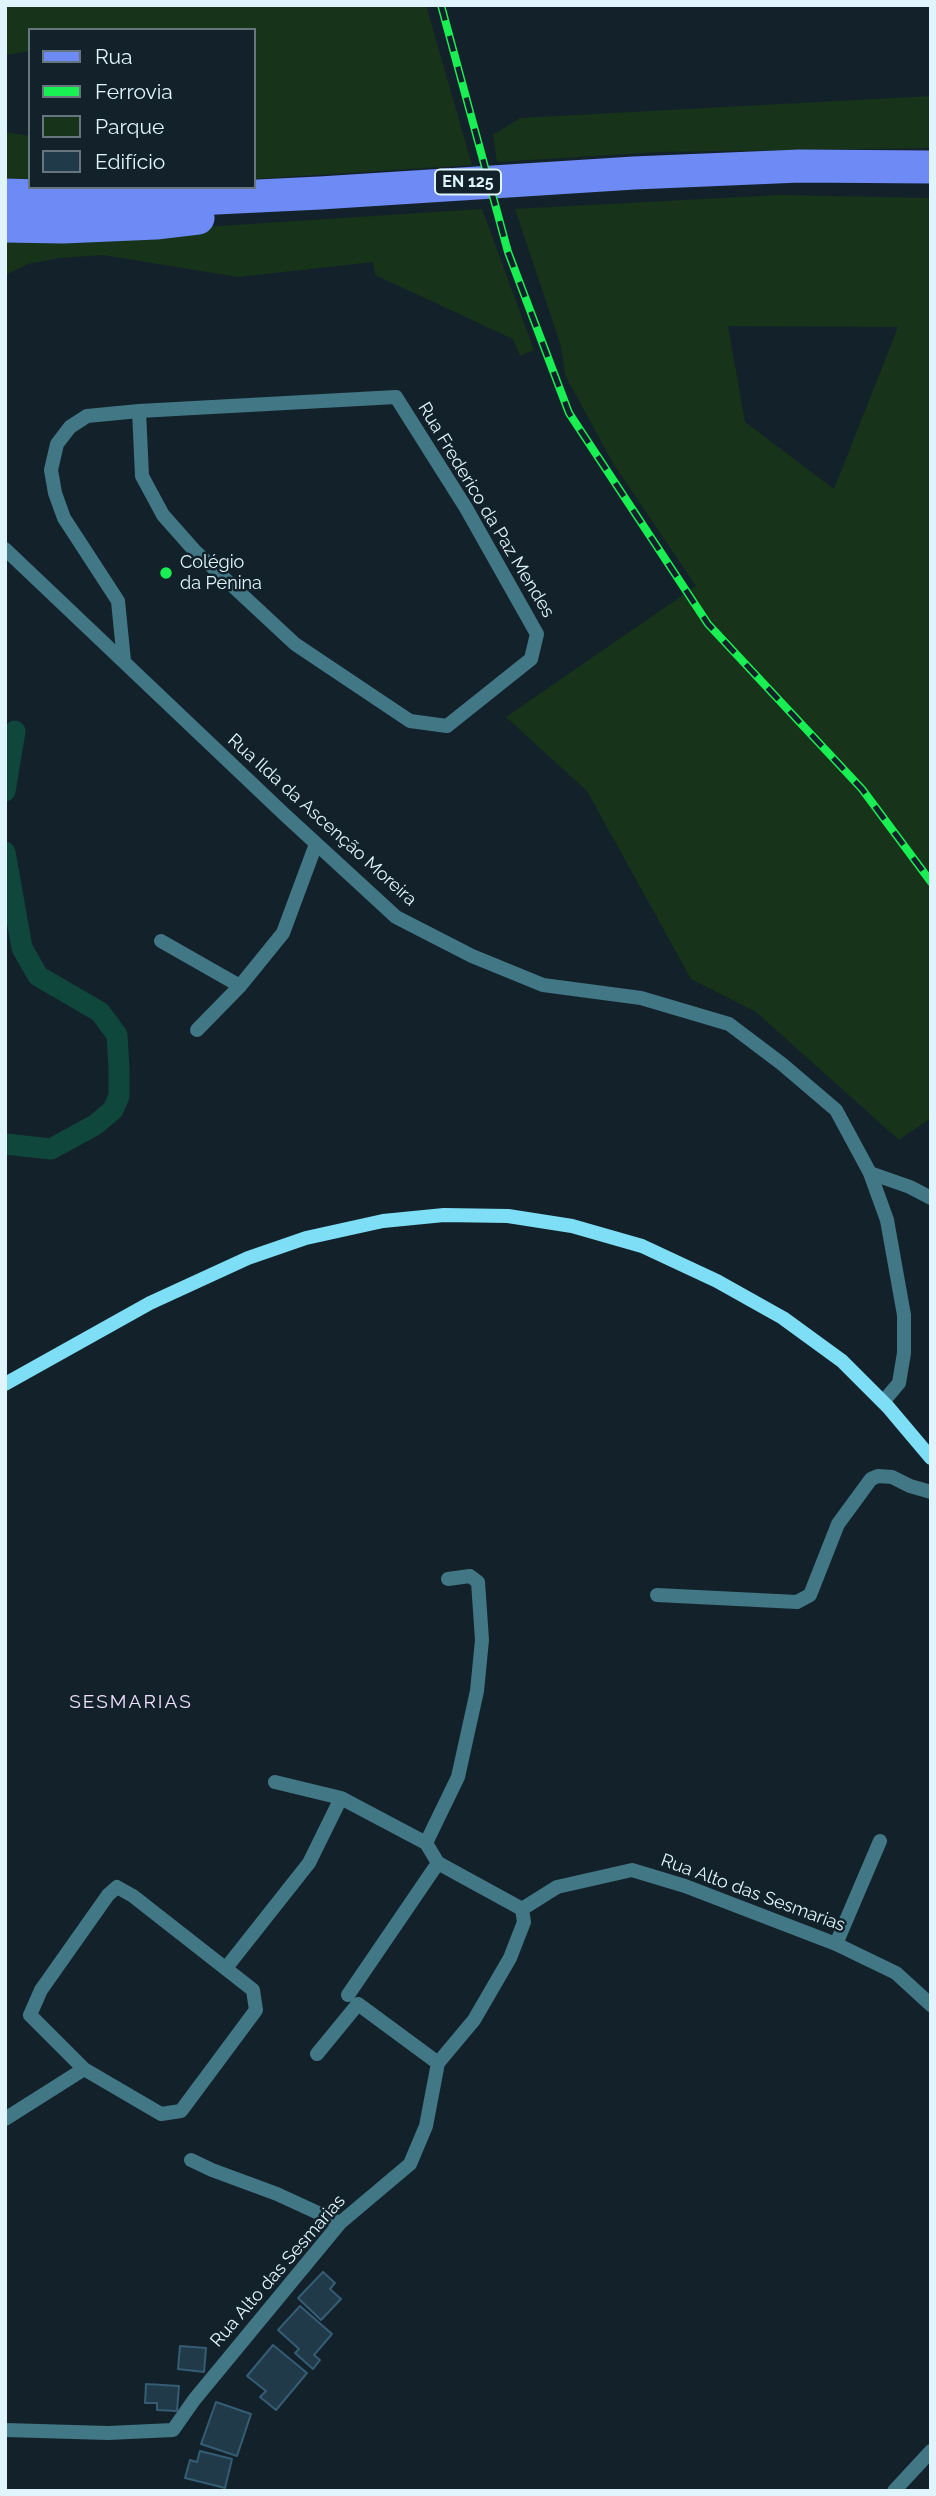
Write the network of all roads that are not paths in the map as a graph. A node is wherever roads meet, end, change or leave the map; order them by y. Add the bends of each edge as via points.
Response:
1 (931, 167) edge
2 (931, 183) edge
3 (5, 195) edge
4 (5, 212) edge
5 (232, 214) junction
6 (5, 226) edge
7 (139, 411) junction
8 (5, 549) edge
9 (124, 662) junction
10 (316, 844) junction
11 (161, 941) dead end
12 (240, 986) junction
13 (197, 1030) dead end
14 (870, 1173) junction
15 (931, 1198) edge
16 (5, 1384) edge
17 (883, 1402) junction
18 (931, 1458) edge
19 (931, 1492) edge
20 (447, 1579) dead end
21 (657, 1595) dead end
22 (275, 1782) dead end
23 (341, 1798) junction
24 (880, 1841) dead end
25 (426, 1843) junction
26 (438, 1863) junction
27 (522, 1909) junction
28 (836, 1944) junction
29 (226, 1968) junction
30 (348, 1995) junction
31 (931, 2005) edge
32 (317, 2054) dead end
33 (438, 2063) junction
34 (84, 2068) junction
35 (5, 2119) edge
36 (191, 2160) dead end
37 (340, 2223) junction
38 (5, 2430) edge
39 (931, 2451) edge
40 (894, 2491) edge

1 - 3 main road, EN 125 via 648,172 175,200
2 - 5 main road, EN 125 via 597,190
4 - 5 main road, EN 125
5 - 6 main road via 156,223
7 - 7 street, Rua Frederico da Paz Mendes via 397,397 537,634 531,659 447,726 410,721 295,644 163,515 142,476
7 - 9 street, Rua Frederico da Paz Mendes via 87,416 70,427 57,444 51,470 64,518 118,601
8 - 9 street, Rua Ilda da Ascenção Moreira
9 - 10 street, Rua Ilda da Ascenção Moreira
10 - 12 street via 283,933
10 - 14 street, Rua Ilda da Ascenção Moreira via 396,917 472,956 543,985 641,998 729,1024 836,1110
11 - 12 street
12 - 13 street
14 - 15 street
14 - 17 street, Rua Ilda da Ascenção Moreira via 887,1220 904,1315 899,1382
16 - 17 main road via 150,1303 248,1258 306,1238 383,1221 444,1215 508,1216 572,1226 642,1246 718,1281 783,1318 842,1361
17 - 18 main road
19 - 21 street via 892,1477 871,1479 838,1524 810,1595 797,1602
20 - 25 street via 471,1576 478,1582 482,1640 477,1691 458,1777
22 - 23 street
23 - 25 street
23 - 29 street via 309,1863
24 - 28 street
25 - 26 street
26 - 27 street
26 - 30 street
27 - 28 street, Rua Alto das Sesmarias via 557,1887 632,1870
27 - 33 street, Rua Alto das Sesmarias via 524,1922 510,1958 474,2021
28 - 31 street, Rua Alto das Sesmarias via 896,1973
29 - 34 street via 253,1990 256,2010 181,2111 161,2114
29 - 34 street via 117,1887 41,1990 30,2015
30 - 32 street
30 - 33 street
33 - 37 street, Rua Alto das Sesmarias via 426,2126 410,2164
34 - 35 street
36 - 37 street
37 - 38 street, Rua Alto das Sesmarias via 173,2430
39 - 40 street

